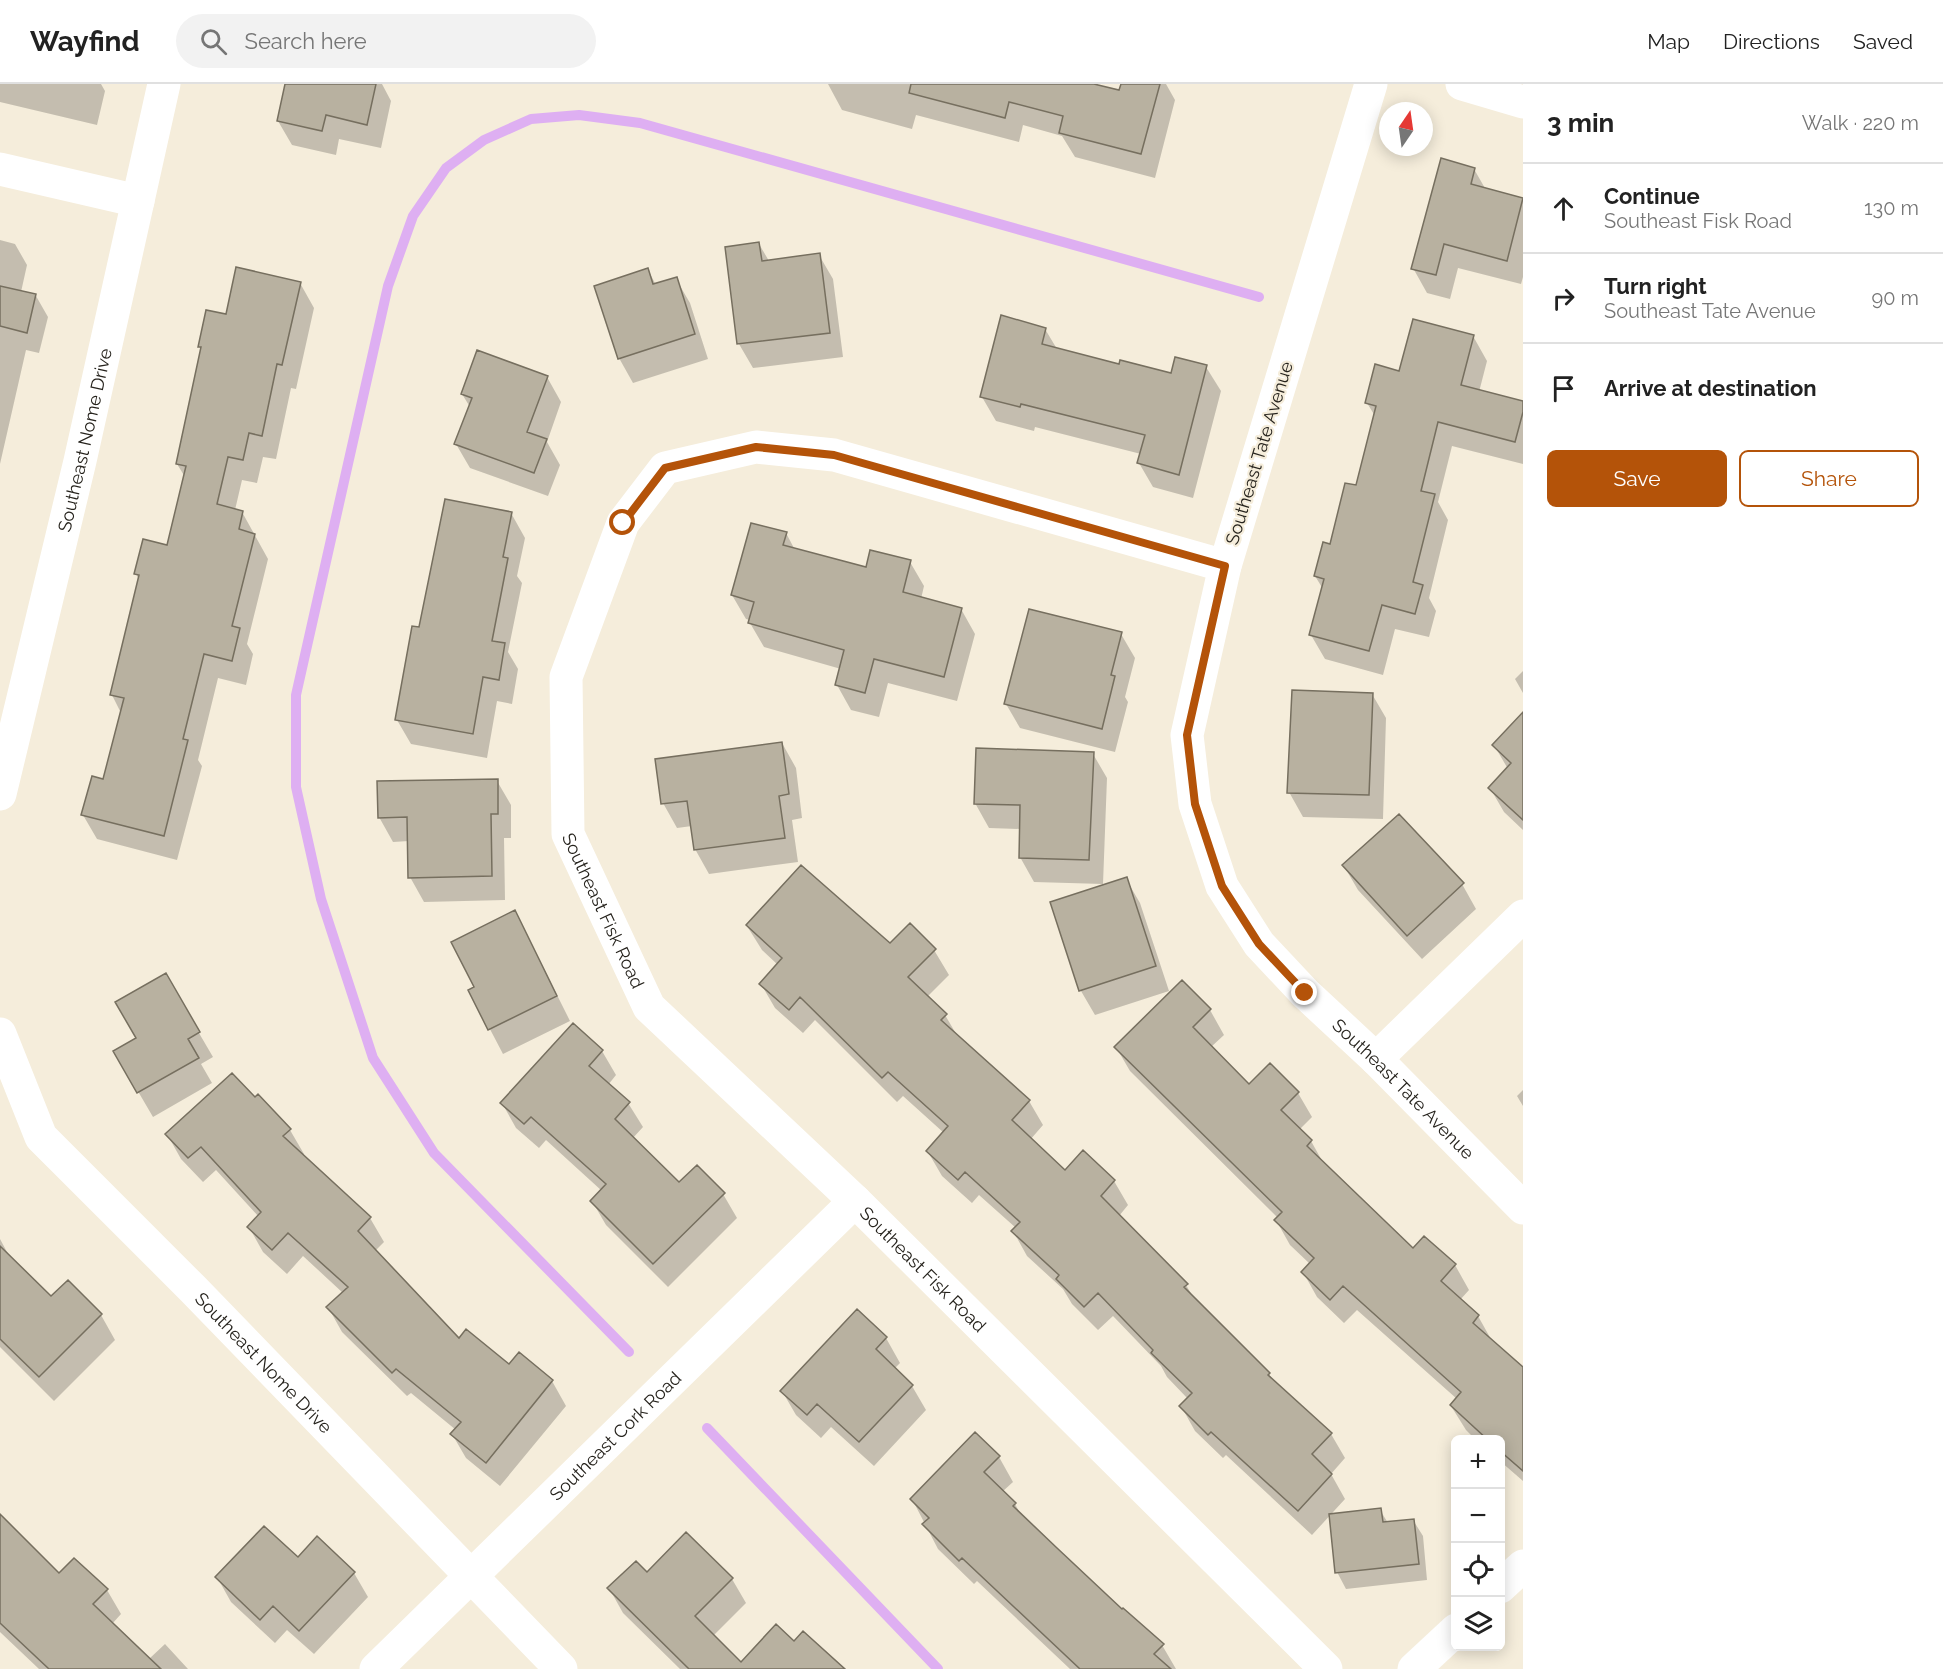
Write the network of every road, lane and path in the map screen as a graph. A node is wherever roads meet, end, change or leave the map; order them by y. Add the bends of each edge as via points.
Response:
1 (164, 84) edge
2 (1371, 84) edge
3 (1462, 84) edge
4 (1523, 102) edge
5 (0, 169) edge
6 (138, 201) junction
7 (1225, 566) junction
8 (0, 794) edge
9 (1523, 916) edge
10 (0, 1035) edge
11 (1376, 1059) junction
12 (855, 1201) junction
13 (1523, 1208) edge
14 (1523, 1566) edge
15 (469, 1576) junction
16 (1505, 1582) edge
17 (1451, 1634) edge
18 (376, 1669) edge
19 (561, 1669) edge
20 (1326, 1669) edge
21 (1414, 1669) edge

1 - 6 street, Southeast Nome Drive
2 - 7 street, Southeast Tate Avenue
3 - 4 street
5 - 6 street
6 - 8 street, Southeast Nome Drive
7 - 11 street, Southeast Tate Avenue via 1187,735 1195,804 1222,886 1259,944
7 - 12 street, Southeast Fisk Road via 834,455 756,447 665,468 623,523 566,677 568,834 650,1007
9 - 11 street
10 - 15 street, Southeast Nome Drive via 41,1137
11 - 13 street, Southeast Tate Avenue
12 - 15 street, Southeast Cork Road
12 - 20 street, Southeast Fisk Road
14 - 16 street
15 - 18 street, Southeast Cork Road
15 - 19 street, Southeast Nome Drive
17 - 21 street

